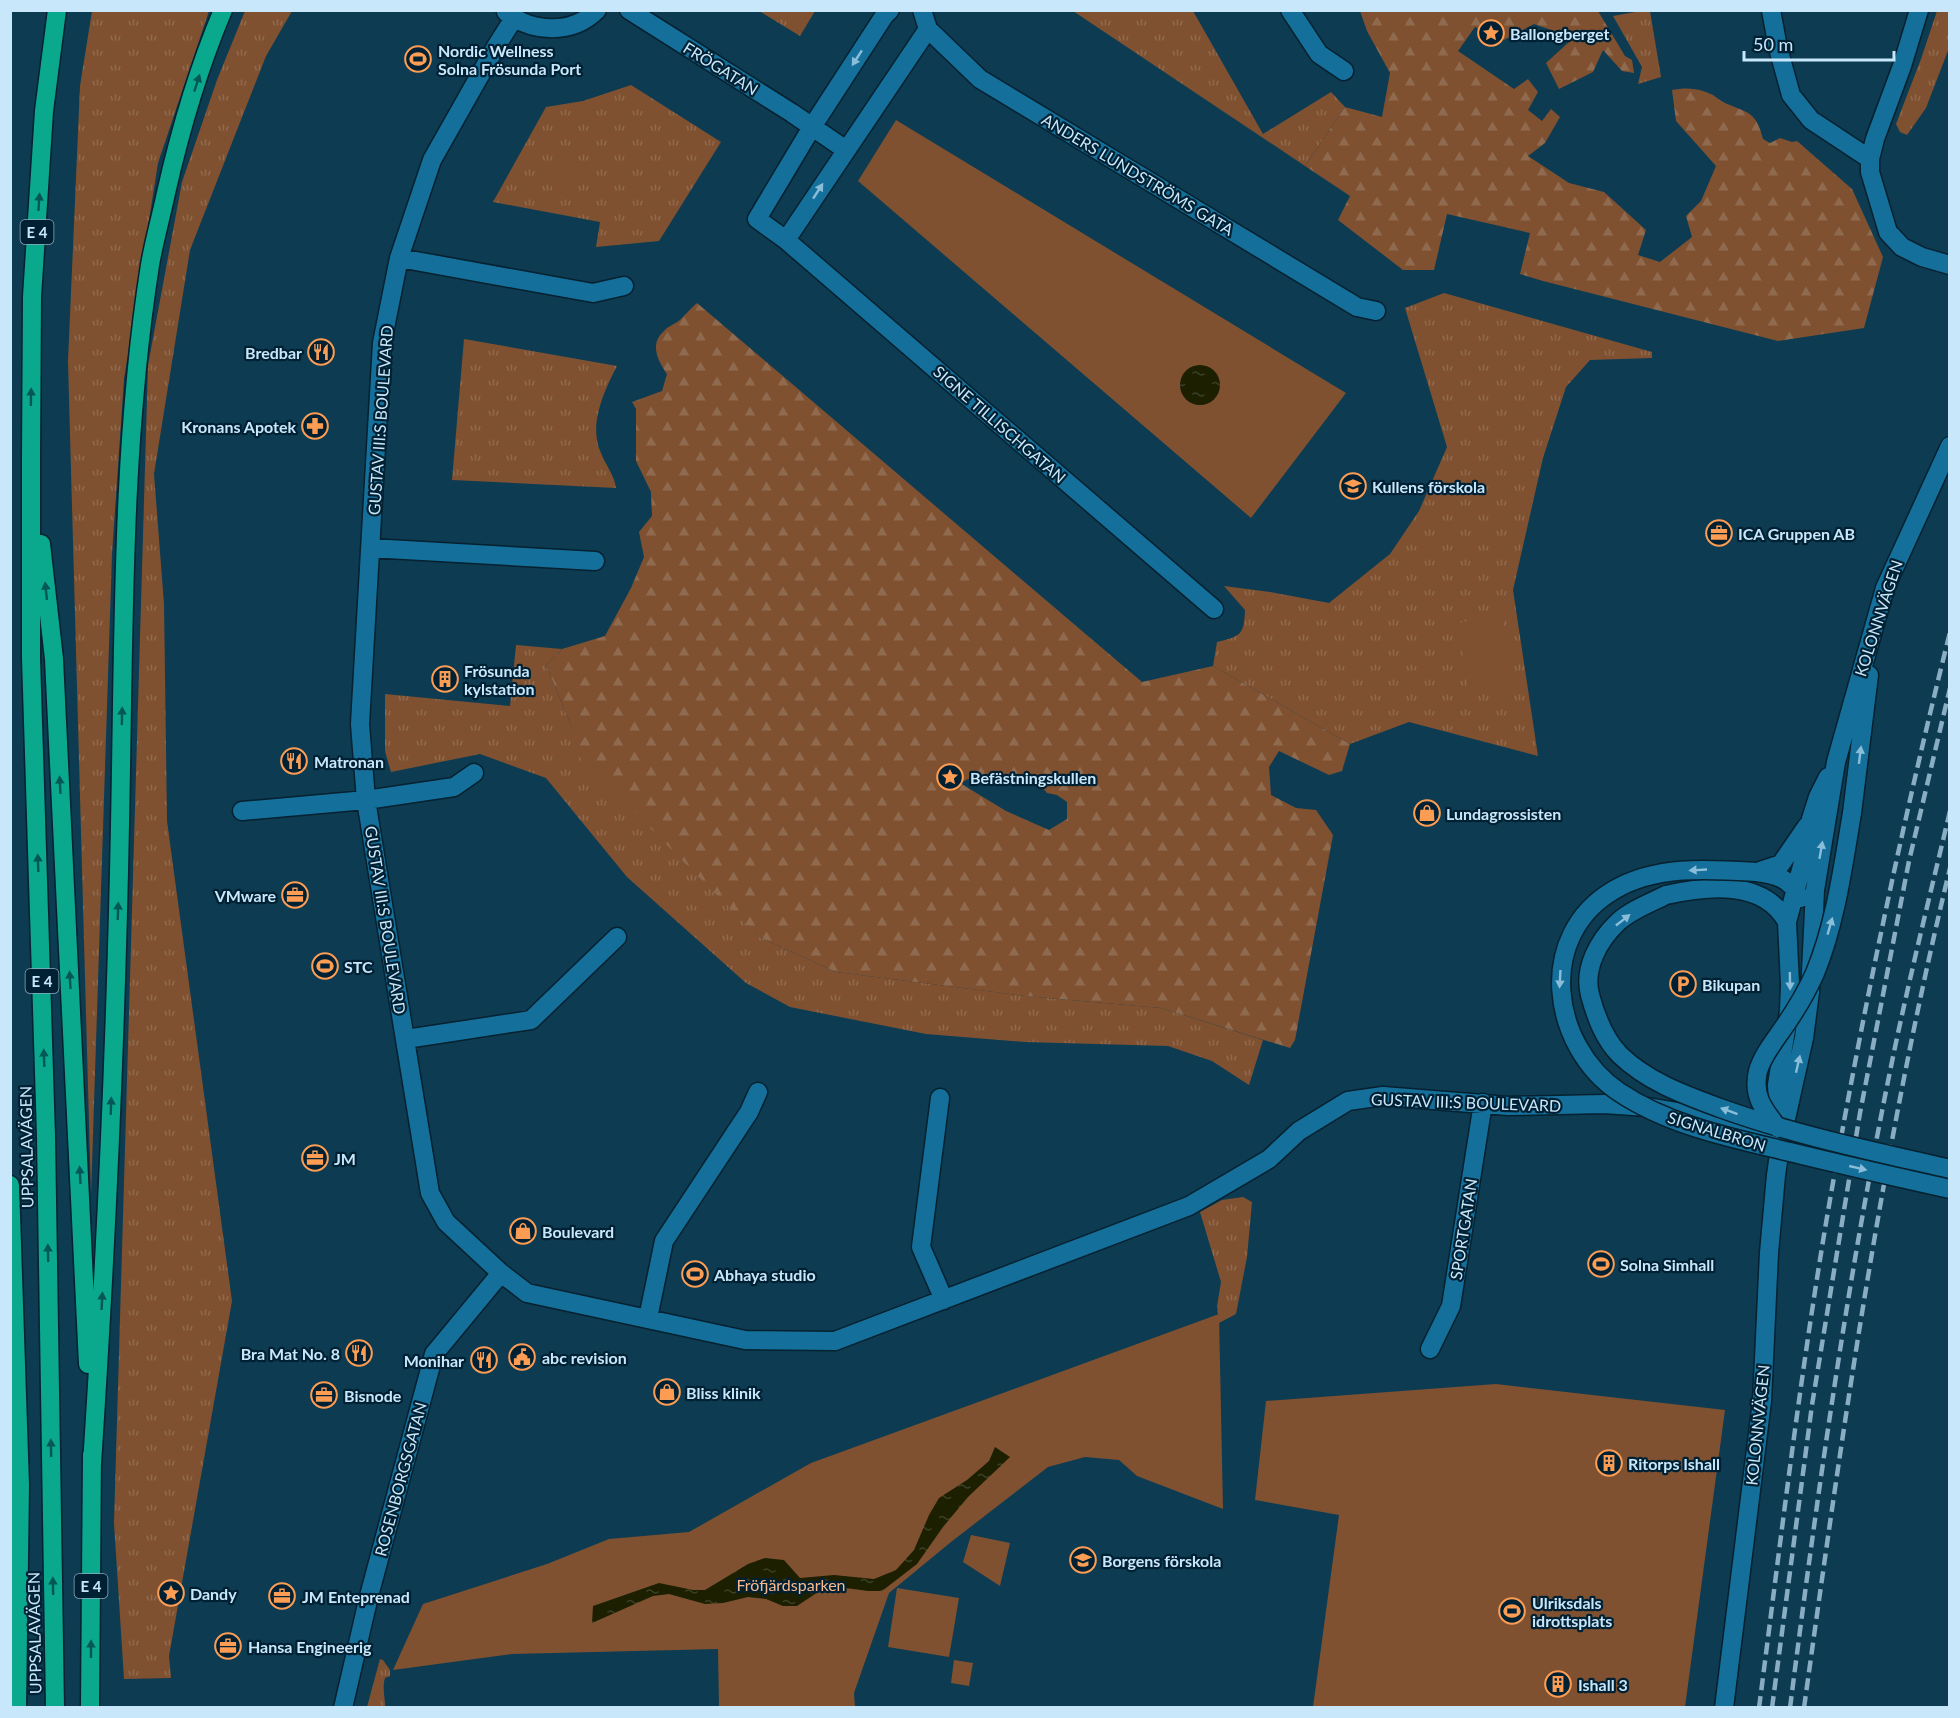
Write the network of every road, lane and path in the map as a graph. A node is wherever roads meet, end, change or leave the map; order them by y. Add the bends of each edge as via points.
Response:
1 (57, 10) edge
2 (223, 10) edge
3 (597, 10) edge
4 (629, 10) edge
5 (890, 10) edge
6 (922, 10) edge
7 (1290, 10) edge
8 (1771, 10) edge
9 (1919, 10) edge
10 (510, 14) edge
11 (928, 29) junction
12 (1344, 71) dead end
13 (812, 127) junction
14 (846, 150) junction
15 (1870, 159) junction
16 (786, 240) junction
17 (399, 258) junction
18 (1950, 265) edge
19 (624, 286) dead end
20 (1376, 311) dead end
21 (1950, 446) edge
22 (31, 455) junction
23 (370, 548) junction
24 (595, 561) dead end
25 (1214, 609) dead end
26 (1874, 624) junction
27 (1836, 762) junction
28 (474, 773) dead end
29 (366, 800) junction
30 (242, 811) dead end
31 (1810, 819) junction
32 (1756, 872) junction
33 (1795, 888) junction
34 (1787, 922) junction
35 (617, 937) dead end
36 (1810, 992) junction
37 (406, 1039) junction
38 (758, 1092) dead end
39 (940, 1098) dead end
40 (1483, 1103) junction
41 (1779, 1135) junction
42 (1950, 1169) edge
43 (10, 1185) edge
44 (1950, 1190) edge
45 (501, 1273) junction
46 (944, 1300) junction
47 (648, 1318) junction
48 (1430, 1349) dead end
49 (92, 1464) junction
50 (17, 1707) edge
51 (55, 1707) edge
52 (90, 1707) edge
53 (343, 1707) edge
54 (1724, 1707) edge

22 -> 1 highway, UPPSALAVÄGEN / E 4 via 32,297 44,111
49 -> 2 highway via 109,1168 126,506 136,372 150,262 178,138
3 - 10 street, GUSTAV III:S BOULEVARD via 570,27 539,28
4 - 13 street, FRÖGATAN
5 -> 13 street, SIGNE TILLISCHGATAN
6 - 11 street, ANDERS LUNDSTRÖMS GATA
7 - 12 street via 1319,54
8 - 15 street via 1791,95 1811,120
9 - 15 street
10 - 17 street, GUSTAV III:S BOULEVARD via 497,45 432,160
11 - 14 street
11 - 20 street, ANDERS LUNDSTRÖMS GATA via 980,79 1357,308
13 - 14 street
13 - 16 street, SIGNE TILLISCHGATAN via 757,219
16 -> 14 street
15 - 18 street via 1870,172 1888,232 1902,247
16 - 25 street, SIGNE TILLISCHGATAN
17 - 19 street via 593,293
17 - 23 street, GUSTAV III:S BOULEVARD via 382,343
21 - 26 street, KOLONNVÄGEN via 1894,565
49 -> 22 highway, E 4 via 54,659
51 -> 22 highway, UPPSALAVÄGEN / E 4 via 46,1136 31,658
23 - 24 street
23 - 29 street, GUSTAV III:S BOULEVARD via 360,724
26 - 27 street, KOLONNVÄGEN
41 -> 26 street, bridge via 1760,1105 1756,1089 1759,1070 1804,995 1834,912 1864,727
27 - 31 street, KOLONNVÄGEN
36 -> 27 street, KOLONNVÄGEN via 1815,890
28 - 29 street via 454,787
29 - 30 street
29 - 37 street, GUSTAV III:S BOULEVARD
31 - 32 street, KOLONNVÄGEN via 1781,864
31 - 33 street, KOLONNVÄGEN
32 - 33 street via 1780,876
32 -> 44 street, SIGNALBRON, bridge via 1717,869 1654,875 1614,889 1590,909 1568,944 1559,979 1564,1010 1576,1042 1596,1073 1619,1092 1670,1119 1738,1140
33 - 34 street, KOLONNVÄGEN
33 - 36 street, KOLONNVÄGEN via 1802,909
34 -> 41 street, KOLONNVÄGEN via 1789,1011 1777,1085
41 -> 34 street, SIGNALBRON, bridge via 1639,1071 1619,1054 1603,1032 1588,987 1590,964 1619,921 1666,895 1712,888 1753,893 1776,906
35 - 37 street via 531,1020
41 -> 36 street, KOLONNVÄGEN via 1804,1038
37 - 45 street, GUSTAV III:S BOULEVARD via 430,1193 446,1222
38 - 47 street via 749,1112 664,1241
39 - 46 street via 921,1247
40 - 41 street, GUSTAV III:S BOULEVARD via 1648,1107
40 - 46 street, GUSTAV III:S BOULEVARD via 1383,1096 1348,1101 1299,1131 1269,1159 1189,1206
40 - 48 street, SPORTGATAN via 1451,1306
41 - 42 street, SIGNALBRON, bridge
41 - 54 street, KOLONNVÄGEN via 1762,1401
43 - 50 highway, UPPSALAVÄGEN via 20,1485
45 - 47 street, GUSTAV III:S BOULEVARD via 527,1293
45 - 53 street, ROSENBORGSGATAN via 434,1354
46 - 47 street, GUSTAV III:S BOULEVARD via 835,1341 745,1340
52 -> 49 highway, E 4

